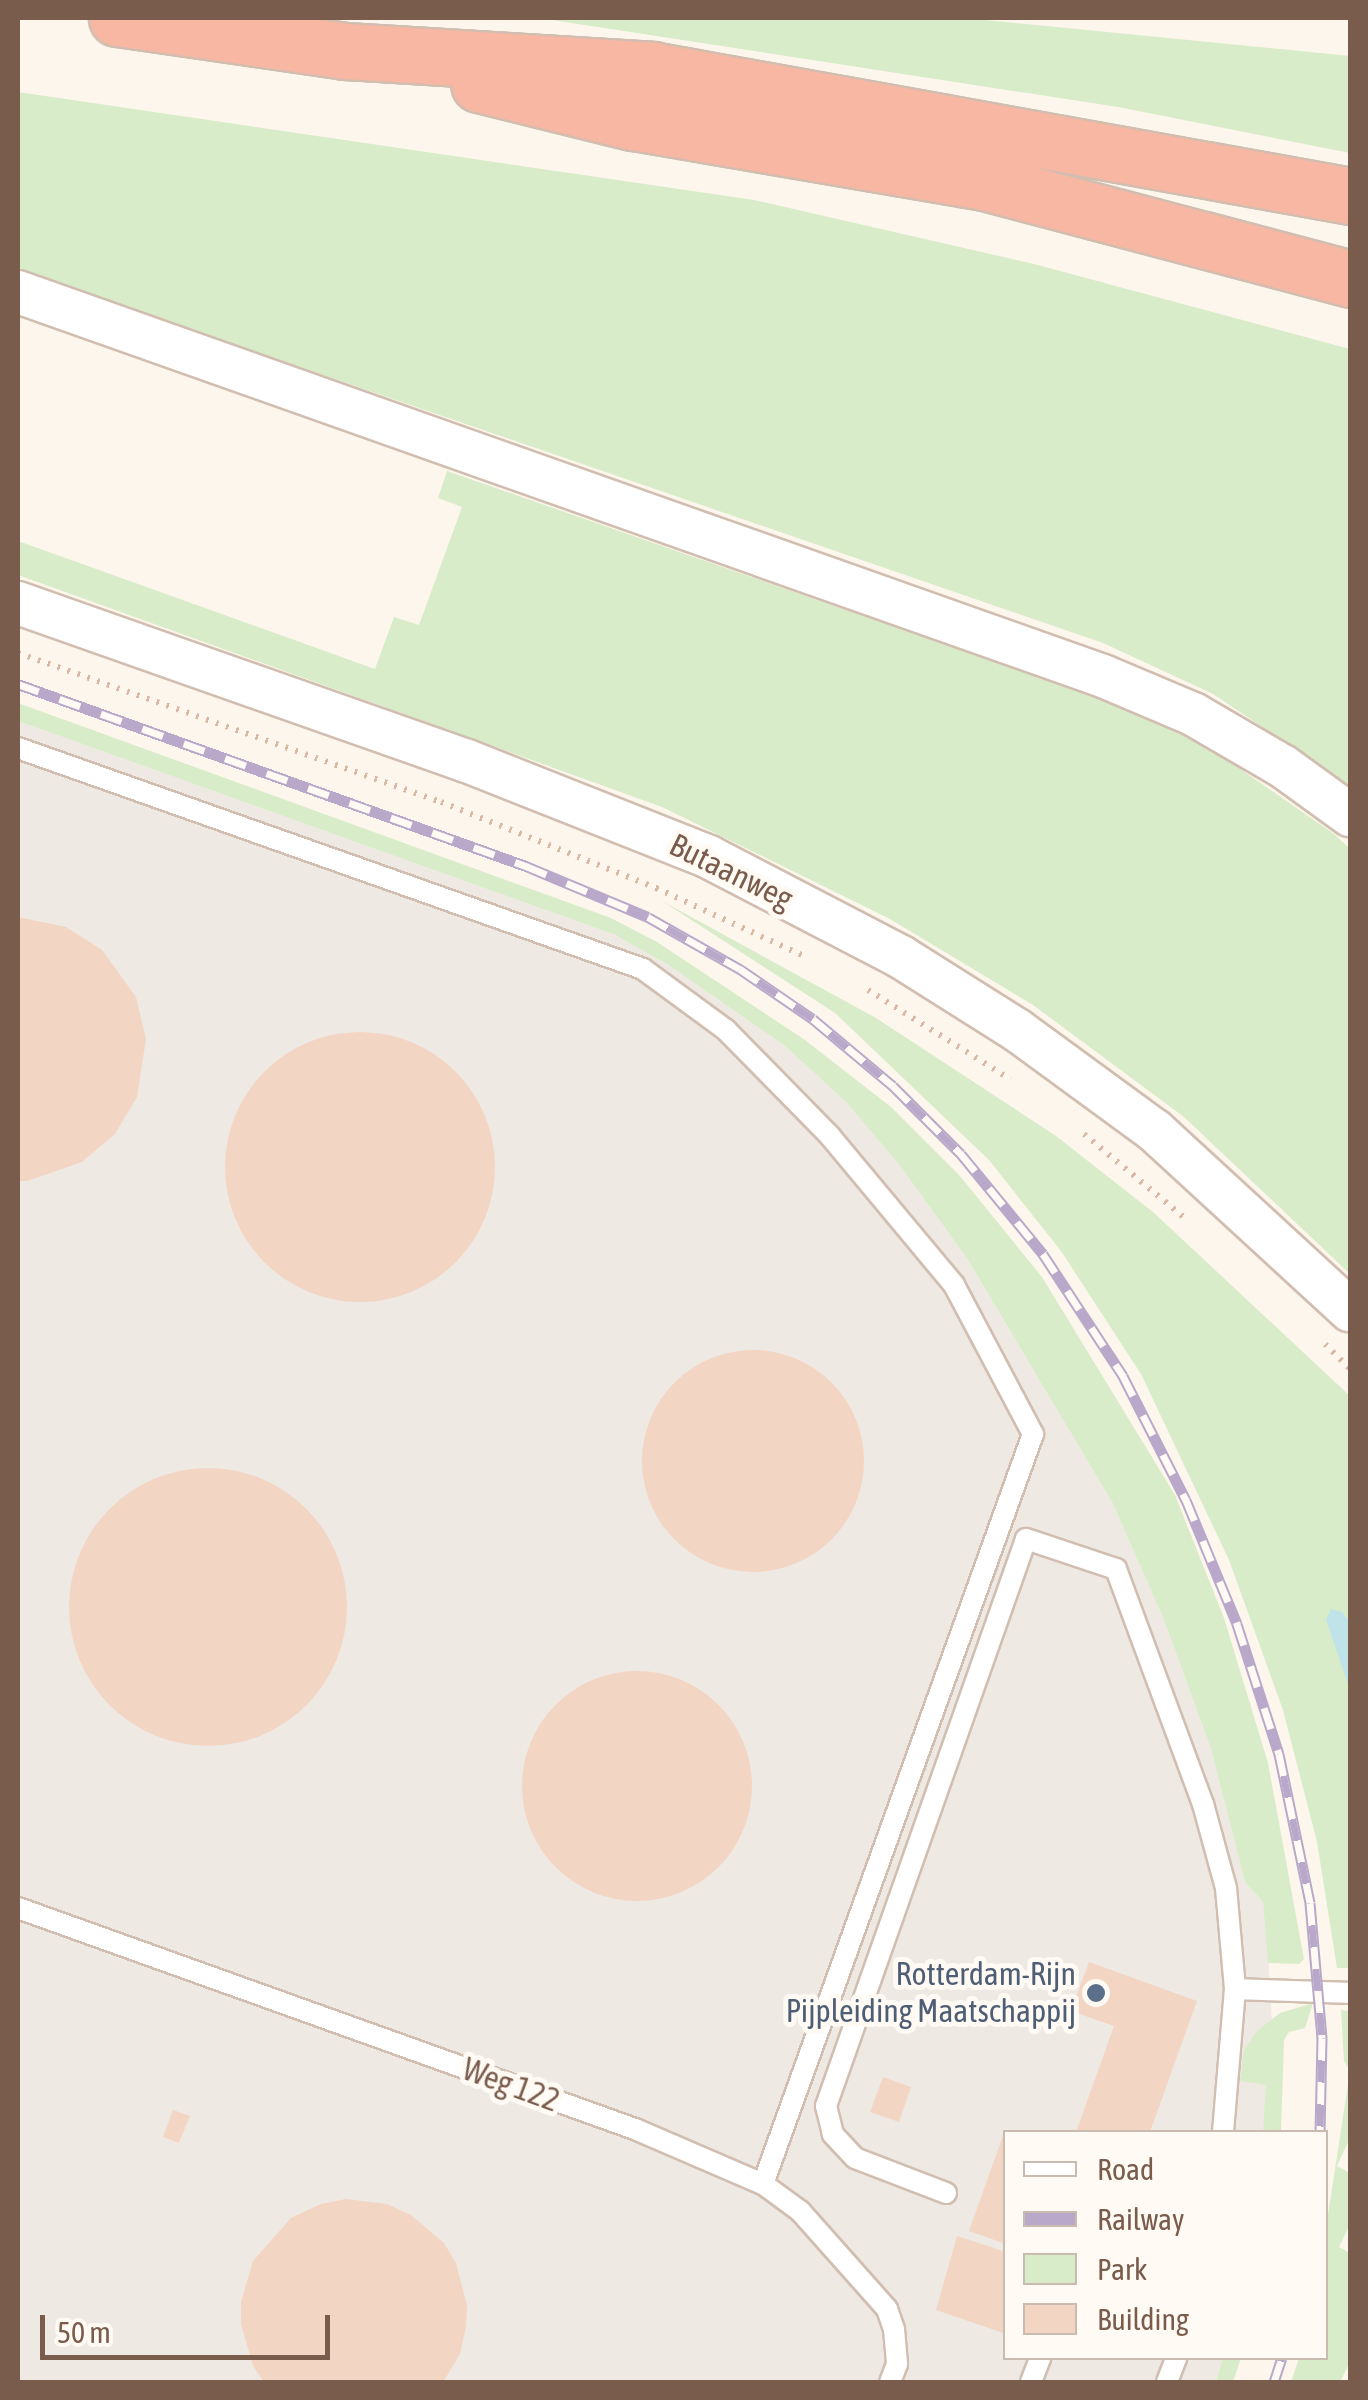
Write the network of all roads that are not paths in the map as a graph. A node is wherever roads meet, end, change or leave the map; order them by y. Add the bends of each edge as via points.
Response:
1 (117, 18) edge
2 (344, 52) junction
3 (1350, 196) edge
4 (1350, 280) edge
5 (18, 292) edge
6 (18, 603) edge
7 (18, 748) edge
8 (1350, 815) edge
9 (1350, 1310) edge
10 (19, 1913) edge
11 (1235, 1989) junction
12 (1350, 1993) edge
13 (1223, 2130) edge
14 (763, 2184) junction
15 (946, 2193) dead end
16 (890, 2382) edge

1 - 2 highway
2 - 3 highway via 652,70
2 - 4 highway via 632,122 984,182
5 - 8 street via 1103,676 1193,714 1284,766
6 - 9 street, Butaanweg via 467,761 709,857 900,957 1018,1030 1155,1131
7 - 14 lane via 643,969 726,1030 830,1136 954,1284 1033,1434
10 - 14 lane, Weg 122 via 635,2129
11 - 12 lane
11 - 13 lane
11 - 15 lane via 1226,1888 1203,1804 1116,1569 1026,1539 826,2106 833,2134 855,2158
14 - 16 lane, Weg 122 via 830,2241 887,2309 897,2364

